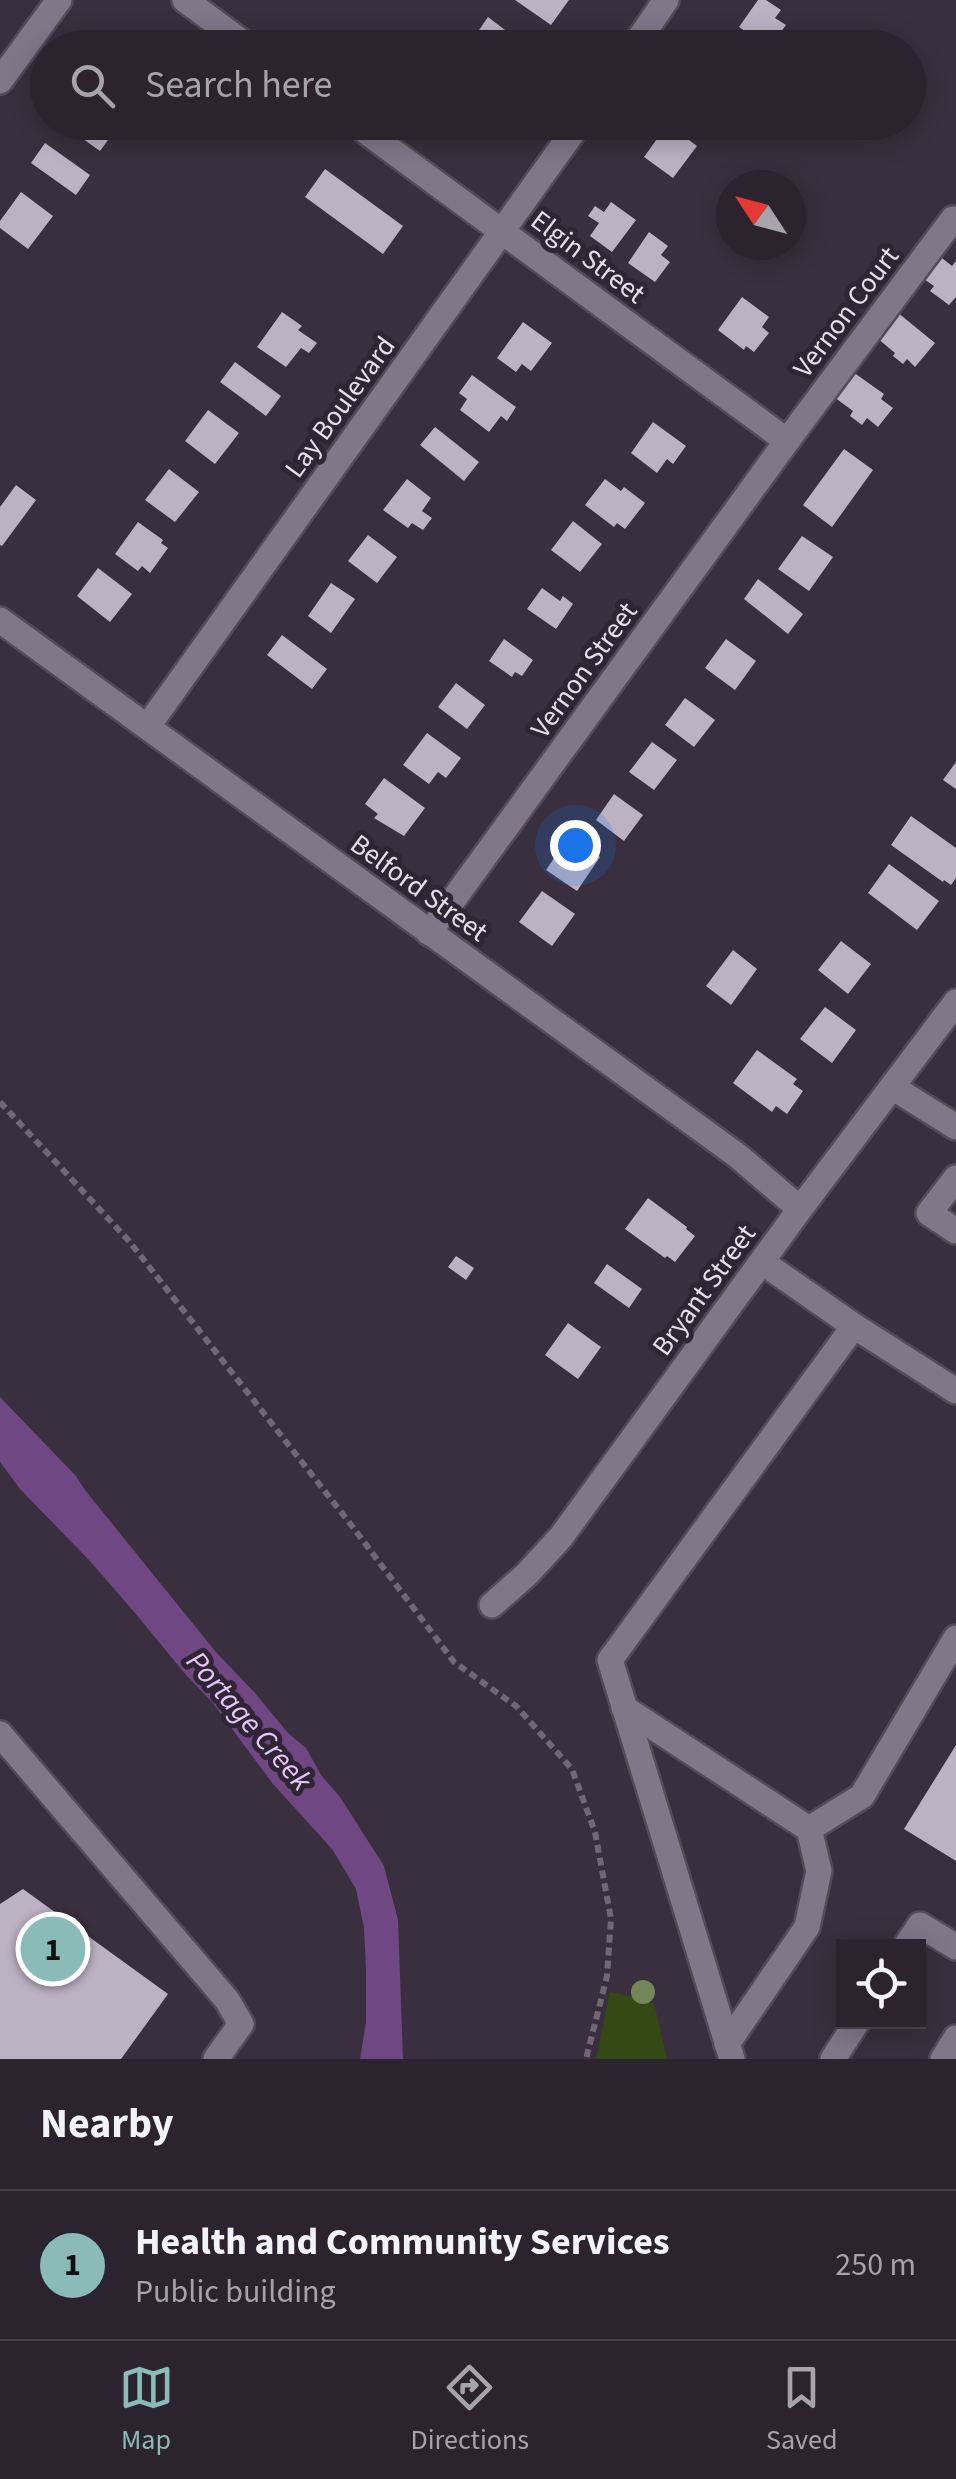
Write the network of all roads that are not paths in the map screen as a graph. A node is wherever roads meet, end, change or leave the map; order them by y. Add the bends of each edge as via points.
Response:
1 (59, 0) edge
2 (185, 0) edge
3 (666, 0) edge
4 (37, 30) edge
5 (226, 30) edge
6 (645, 30) edge
7 (30, 39) edge
8 (0, 80) edge
9 (379, 140) edge
10 (568, 140) edge
11 (952, 219) dead end
12 (504, 232) junction
13 (787, 442) junction
14 (0, 620) edge
15 (148, 726) junction
16 (429, 933) junction
17 (956, 1002) edge
18 (892, 1087) junction
19 (956, 1127) edge
20 (956, 1178) edge
21 (800, 1209) junction
22 (956, 1231) edge
23 (762, 1262) junction
24 (854, 1326) junction
25 (956, 1391) edge
26 (492, 1605) dead end
27 (956, 1638) edge
28 (624, 1708) junction
29 (0, 1734) edge
30 (809, 1829) junction
31 (911, 1939) edge
32 (956, 1947) edge
33 (853, 2029) edge
34 (956, 2038) edge
35 (730, 2051) edge
36 (216, 2059) edge
37 (833, 2059) edge
38 (943, 2059) edge

1 - 4 street
2 - 5 street
3 - 6 street
7 - 8 street
9 - 12 street, Elgin Street
10 - 12 street, Lay Boulevard
11 - 13 street, Vernon Court
12 - 13 street, Elgin Street
12 - 15 street, Lay Boulevard
13 - 16 street, Vernon Street
14 - 15 street, Belford Street
15 - 16 street, Belford Street
16 - 21 street, Belford Street via 738,1156
17 - 18 street, Bryant Street
18 - 19 street
18 - 21 street, Bryant Street
20 - 22 street via 929,1213
21 - 23 street, Bryant Street
23 - 24 street
23 - 26 street, Bryant Street via 561,1538
24 - 25 street
24 - 28 street via 610,1660
27 - 30 street via 862,1796
28 - 30 street
28 - 35 street
29 - 36 street via 227,2000 241,2024
30 - 35 street via 818,1871 807,1927
31 - 32 street via 920,1925
33 - 37 street
34 - 38 street

